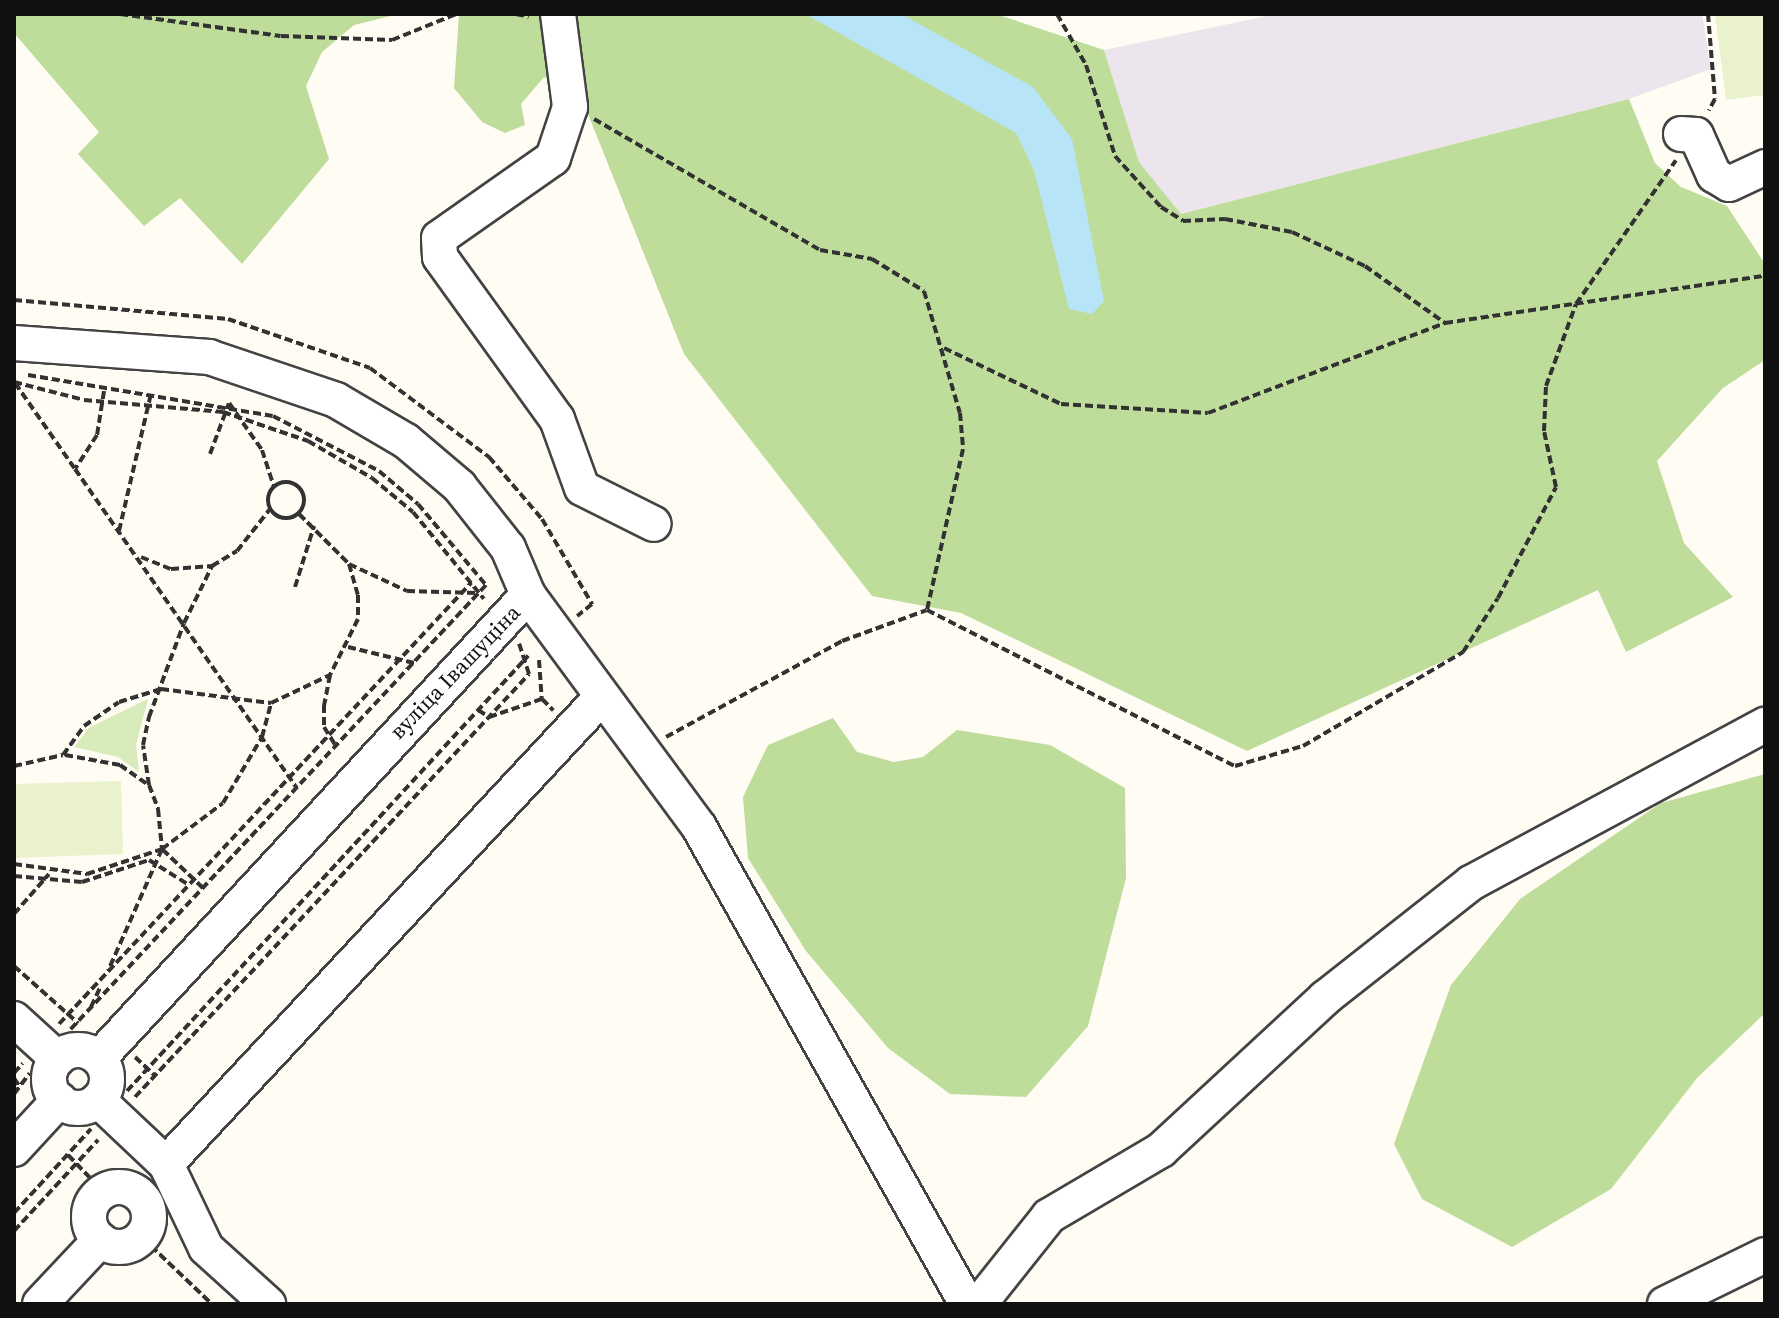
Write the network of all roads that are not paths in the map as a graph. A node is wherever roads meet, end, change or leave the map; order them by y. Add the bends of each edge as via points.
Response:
1 (558, 14) edge
2 (1689, 134) road end
3 (1765, 167) edge
4 (14, 343) edge
5 (654, 524) dead end
6 (528, 595) junction
7 (599, 700) junction
8 (1765, 725) edge
9 (14, 1019) edge
10 (48, 1050) junction
11 (99, 1058) junction
12 (59, 1100) junction
13 (108, 1110) junction
14 (14, 1149) edge
15 (166, 1164) junction
16 (100, 1240) dead end
17 (1765, 1255) edge
18 (40, 1304) edge
19 (268, 1304) edge
20 (967, 1304) edge
21 (979, 1304) edge
22 (1665, 1304) edge

1 - 5 street via 570,107 553,158 439,238 440,257 557,419 582,488
2 - 3 street via 1714,175 1729,184
4 - 6 street, вуліца Івашуціна via 209,357 336,400 406,441 459,486 508,548
6 - 7 street
6 - 11 street, вуліца Івашуціна
7 - 15 street
7 - 20 street via 643,749 699,827
8 - 21 street via 1471,883 1325,998 1161,1150 1049,1216
9 - 10 street
10 - 11 street via 77,1050
10 - 12 street via 49,1080
11 - 13 street via 107,1078
12 - 13 street
12 - 14 street
13 - 15 street
15 - 19 street via 206,1248
16 - 18 street
17 - 22 street

